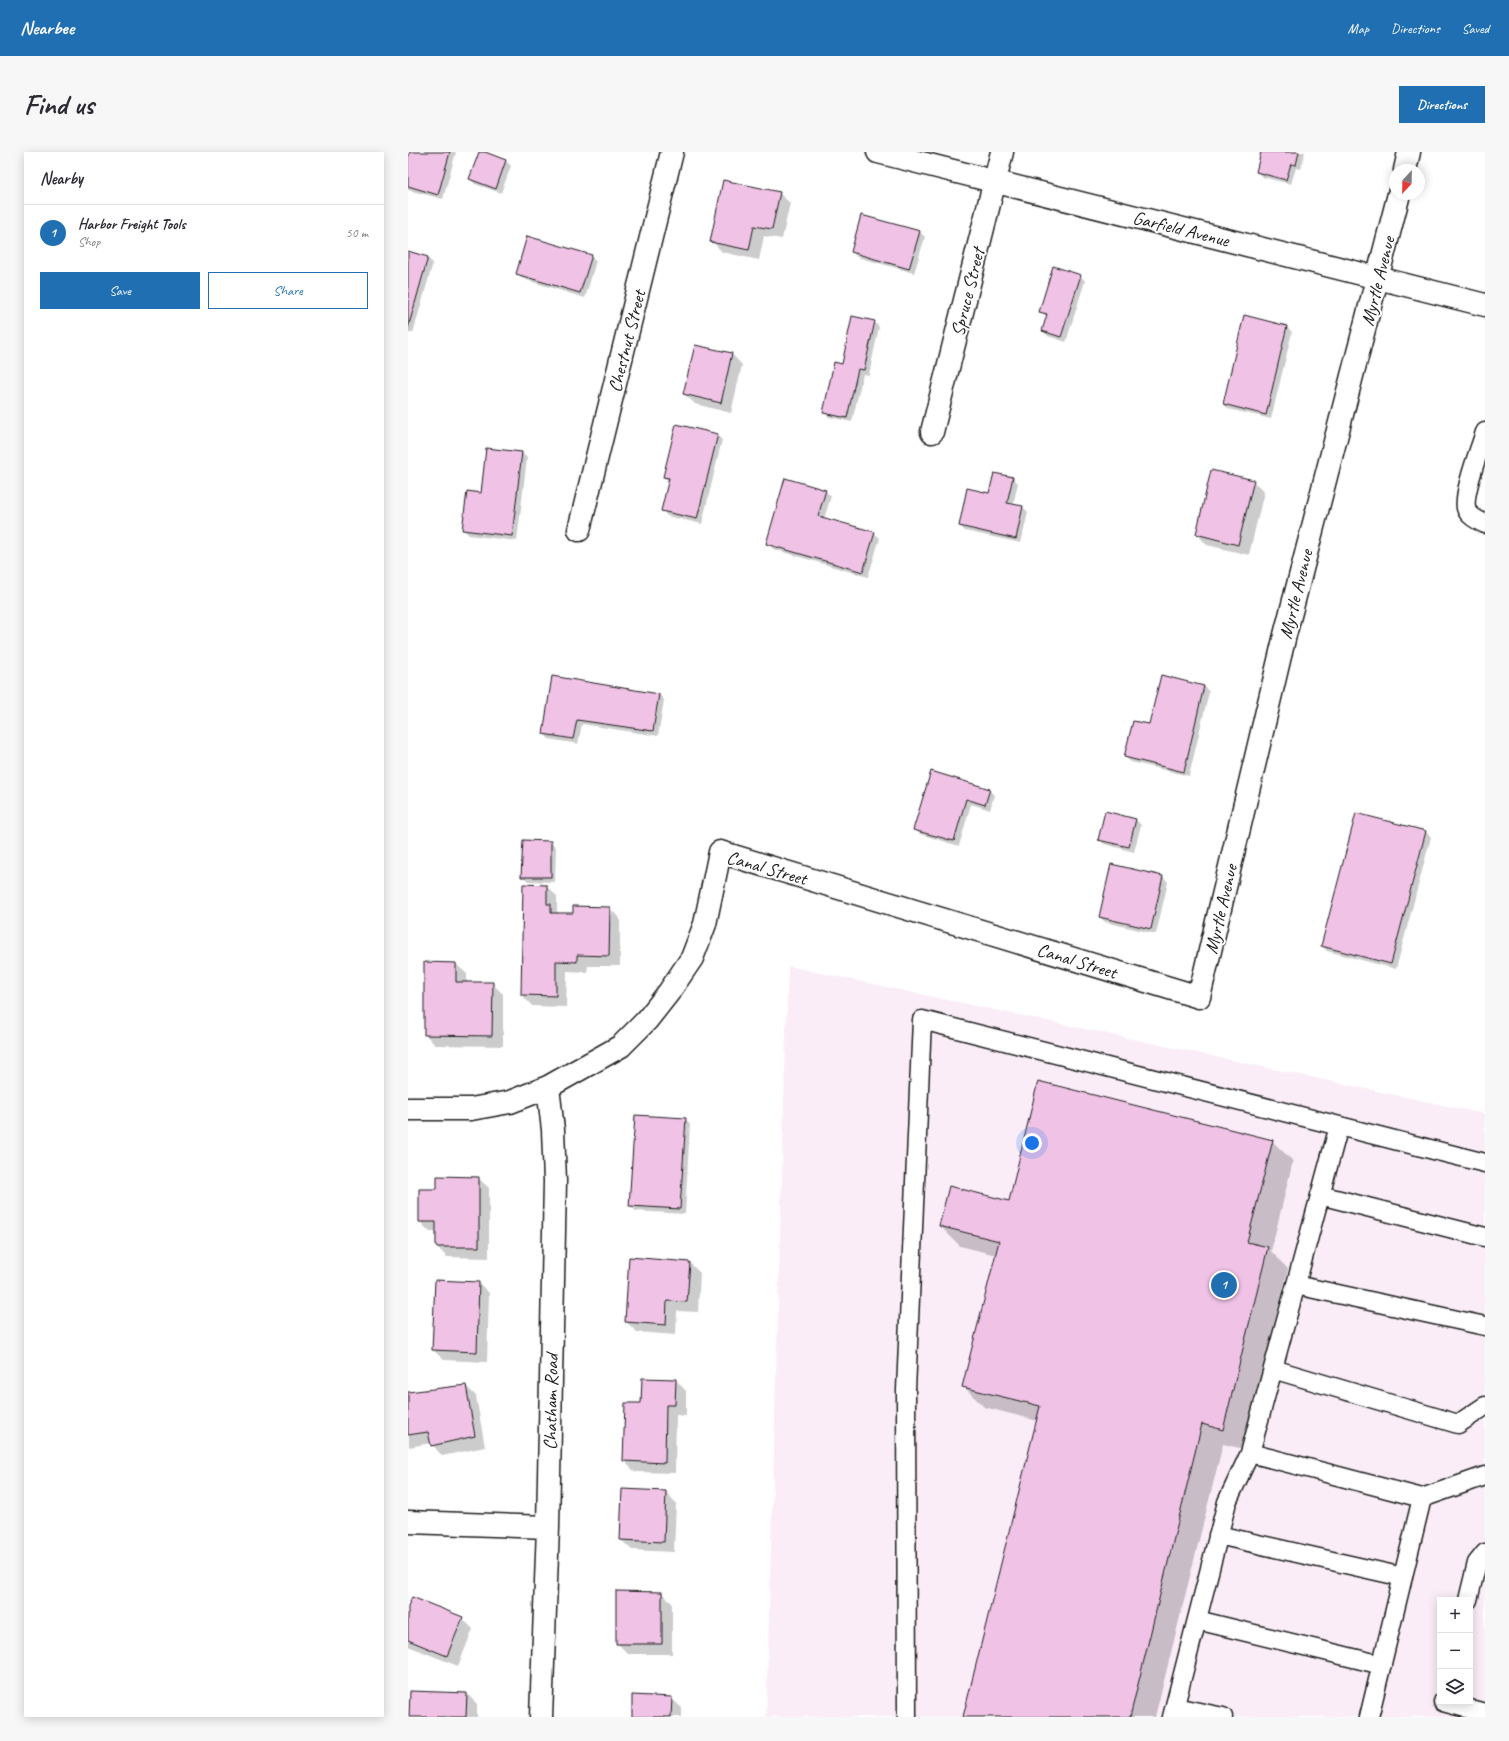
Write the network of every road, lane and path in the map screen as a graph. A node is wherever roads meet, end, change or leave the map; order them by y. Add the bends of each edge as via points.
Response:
1 (672, 152) edge
2 (878, 152) edge
3 (1002, 152) edge
4 (1409, 152) edge
5 (1406, 164) edge
6 (994, 181) junction
7 (1398, 200) edge
8 (1378, 278) junction
9 (1485, 305) edge
10 (932, 432) dead end
11 (1485, 432) edge
12 (1485, 524) edge
13 (579, 530) dead end
14 (1199, 997) joint
15 (548, 1087) junction
16 (408, 1109) edge
17 (1339, 1126) junction
18 (1485, 1163) edge
19 (1320, 1195) junction
20 (1485, 1237) edge
21 (1296, 1285) junction
22 (1485, 1326) edge
23 (1273, 1369) junction
24 (1485, 1406) edge
25 (1250, 1452) junction
26 (1485, 1476) edge
27 (1422, 1498) junction
28 (408, 1522) edge
29 (548, 1527) junction
30 (1218, 1535) junction
31 (1485, 1553) edge
32 (1403, 1577) junction
33 (1469, 1597) edge
34 (1197, 1620) junction
35 (1382, 1665) junction
36 (1454, 1705) edge
37 (1173, 1712) edge
38 (1485, 1713) edge
39 (541, 1717) edge
40 (907, 1717) edge
41 (1223, 1717) edge
42 (1369, 1717) edge

1 - 13 street, Chestnut Street
2 - 6 street, Garfield Avenue
3 - 6 street, Spruce Street
4 - 5 street
6 - 8 street, Garfield Avenue
6 - 10 street, Spruce Street
7 - 8 street, Myrtle Avenue
8 - 9 street, Garfield Avenue
8 - 14 street, Myrtle Avenue via 1285,635
11 - 12 lane via 1468,489 1466,508
14 - 15 street, Canal Street via 720,852 705,924 692,958 669,992 648,1020 621,1046
15 - 16 street, Canal Street via 510,1102 471,1109
15 - 29 street, Chatham Road via 554,1130 555,1181
17 - 18 lane
17 - 19 lane
17 - 40 lane via 922,1020 906,1390
19 - 20 lane
19 - 21 lane
21 - 22 lane
21 - 23 lane
23 - 24 lane via 1458,1424
23 - 25 lane
25 - 27 lane
25 - 30 lane via 1227,1502
26 - 27 lane
27 - 32 lane
28 - 29 street
29 - 39 street, Chatham Road
30 - 32 lane
30 - 34 lane
31 - 33 lane via 1477,1563
32 - 35 lane
34 - 35 lane
34 - 37 lane
35 - 42 lane
36 - 38 lane
37 - 41 lane

